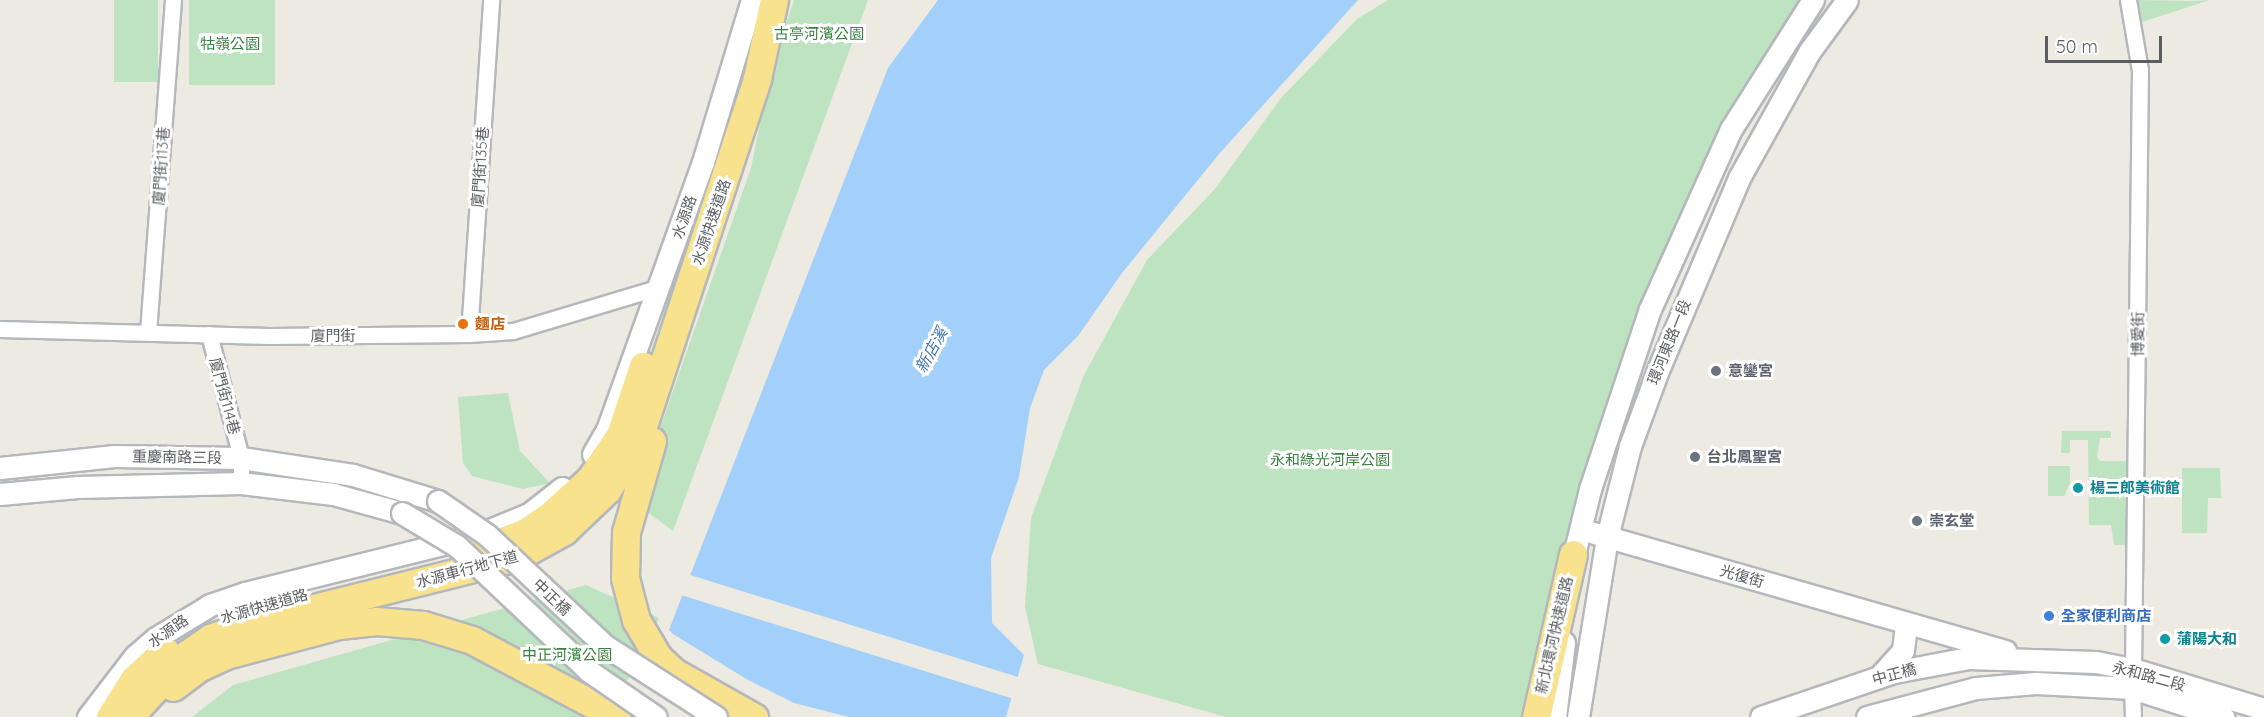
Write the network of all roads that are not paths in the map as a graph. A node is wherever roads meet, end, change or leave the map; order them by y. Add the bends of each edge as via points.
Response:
1 (173, 0) edge
2 (491, 0) edge
3 (752, 0) edge
4 (762, 0) edge
5 (774, 0) edge
6 (1813, 0) edge
7 (1847, 0) edge
8 (2128, 0) edge
9 (757, 78) junction
10 (660, 286) junction
11 (0, 329) edge
12 (148, 333) junction
13 (209, 334) junction
14 (469, 334) junction
15 (622, 435) junction
16 (242, 458) junction
17 (0, 468) edge
18 (352, 475) joint
19 (241, 483) junction
20 (0, 494) edge
21 (333, 494) joint
22 (1607, 537) junction
23 (1576, 541) junction
24 (386, 574) junction
25 (1906, 624) junction
26 (2031, 658) junction
27 (1879, 677) junction
28 (2133, 679) junction
29 (2264, 709) edge
30 (88, 717) edge
31 (110, 717) edge
32 (129, 717) edge
33 (146, 717) edge
34 (616, 717) edge
35 (656, 717) edge
36 (716, 717) edge
37 (754, 717) edge
38 (1536, 717) edge
39 (1555, 717) edge
40 (1578, 717) edge
41 (1761, 717) edge
42 (1868, 717) edge
43 (2133, 717) edge
44 (2223, 717) edge

1 - 12 street, 廈門街113巷
2 - 14 street, 廈門街135巷
3 - 10 main road, 水源路
4 - 15 highway, 水源快速道路
5 - 9 highway, 水源快速道路
6 - 23 main road, 環河東路一段 via 1731,129 1650,309
7 - 22 main road, 環河東路一段 via 1809,52 1739,178 1630,446
8 - 28 street, 博愛街 via 2140,70
9 - 15 highway, 水源快速道路
9 - 37 highway via 753,127 635,492 624,553 629,601 645,639 658,657 710,694
10 - 14 street, 廈門街 via 513,330
10 - 15 main road, 水源路
11 - 12 street, 廈門街
12 - 13 street, 廈門街
13 - 14 street, 廈門街
13 - 16 street, 廈門街114巷
15 - 24 highway, 水源車行地下道 via 590,479 563,505 524,533
16 - 17 main road, 重慶南路三段 via 114,456
16 - 18 main road, 重慶南路三段
16 - 19 street, 廈門街114巷
18 - 36 main road, 中正橋, bridge via 438,501 487,535 604,645
19 - 20 main road, 重慶南路三段 via 78,487
19 - 21 main road, 重慶南路三段
21 - 35 main road, 中正橋, bridge via 402,513 457,546 589,672
22 - 23 main road, 光復街
22 - 25 main road, 光復街
22 - 40 main road, 環河東路一段
23 - 38 highway, 新北環河快速道路
23 - 39 main road, 環河東路一段
24 - 30 main road, 水源路 via 245,592 189,616 135,656
24 - 31 highway, 水源快速道路 via 243,610 183,636 134,680
24 - 32 highway, 水源快速道路 via 210,638 187,654
25 - 26 main road, 光復街
25 - 27 main road via 1903,650
26 - 27 main road, 中正橋 via 1968,658
26 - 28 main road, 永和路二段
27 - 41 main road, 中正橋
28 - 29 main road, 永和路二段
28 - 42 main road via 1976,688
28 - 43 street, 博愛街
28 - 44 main road, 永和路二段
33 - 34 highway via 174,685 207,664 255,646 339,625 377,621 423,625 472,640

